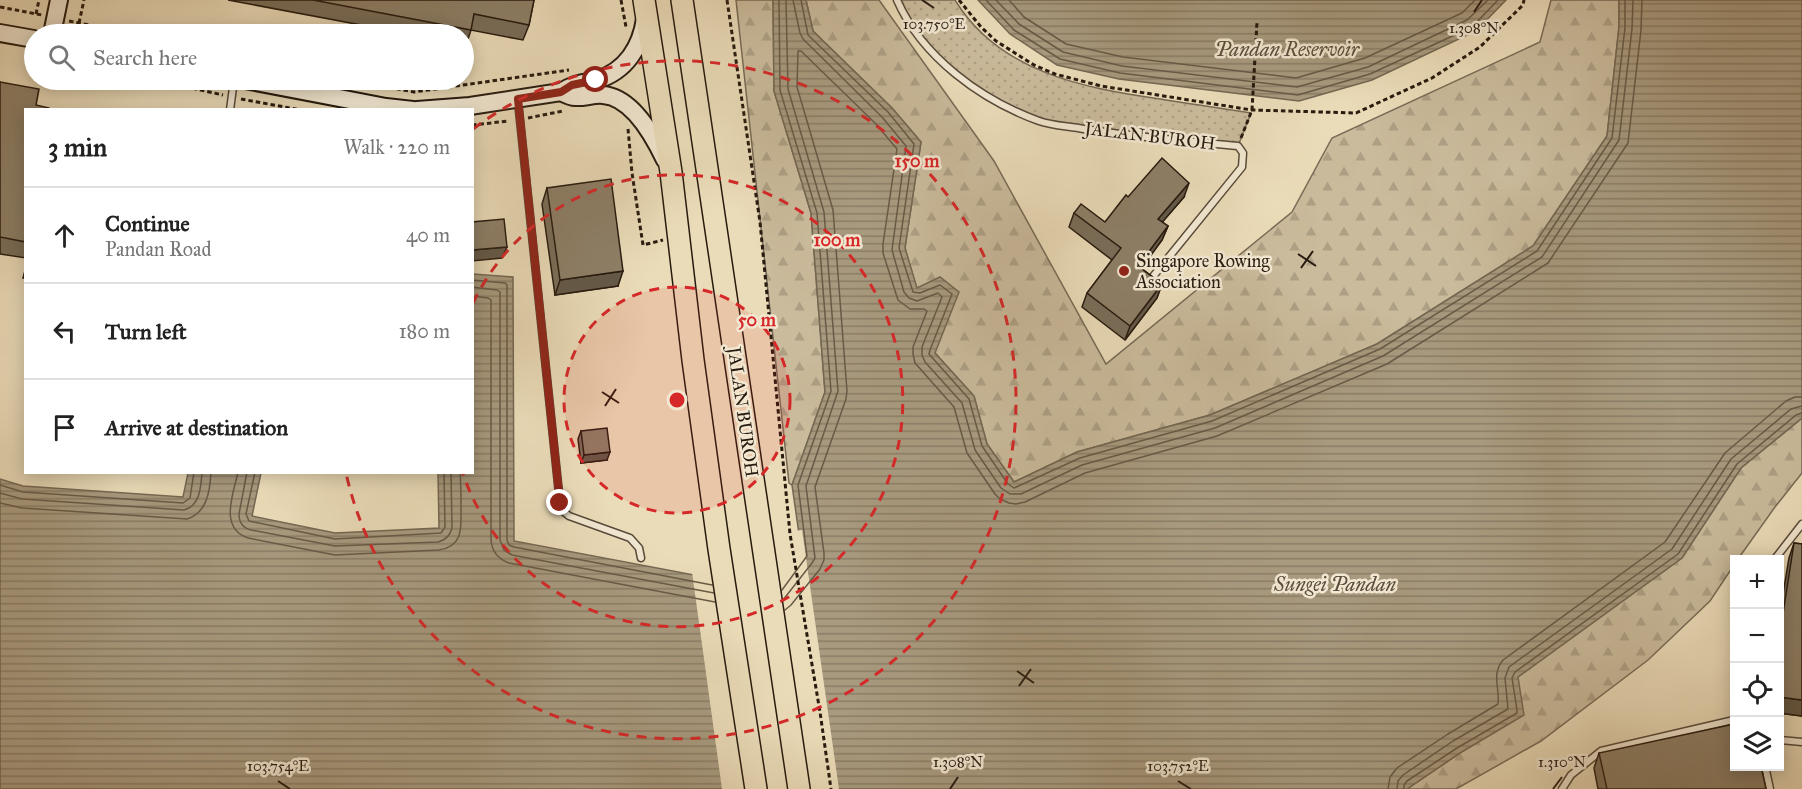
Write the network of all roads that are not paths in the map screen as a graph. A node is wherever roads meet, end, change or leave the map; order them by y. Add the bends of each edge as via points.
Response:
1 (59, 0) edge
2 (682, 0) edge
3 (897, 0) edge
4 (645, 6) edge
5 (54, 24) edge
6 (0, 33) edge
7 (24, 37) edge
8 (233, 90) edge
9 (289, 90) edge
10 (561, 92) junction
11 (518, 99) junction
12 (360, 106) edge
13 (230, 108) edge
14 (395, 108) edge
15 (444, 108) edge
16 (671, 172) junction
17 (1152, 279) edge
18 (1802, 524) edge
19 (1778, 555) edge
20 (641, 558) dead end
21 (1730, 721) edge
22 (1784, 740) edge
23 (1802, 742) edge
24 (1766, 771) edge
25 (756, 789) edge
26 (800, 789) edge
27 (1562, 789) edge
28 (1770, 789) edge

1 - 5 street
2 - 26 highway, JALAN BUROH
3 - 17 lane, JALAN BUROH via 920,38 949,67 990,99 1041,121 1109,133 1238,146 1243,153 1242,167
4 - 10 street via 640,41 624,65 606,76
4 - 16 highway
6 - 7 street
8 - 13 lane
9 - 12 street
10 - 11 street
10 - 16 street via 574,97 606,95 628,107 648,127
11 - 15 street
11 - 20 lane via 560,503 569,516 630,538 639,548
12 - 14 street
16 - 25 highway via 719,549
18 - 19 lane
21 - 27 lane via 1601,751 1571,775
22 - 23 lane
24 - 28 lane

